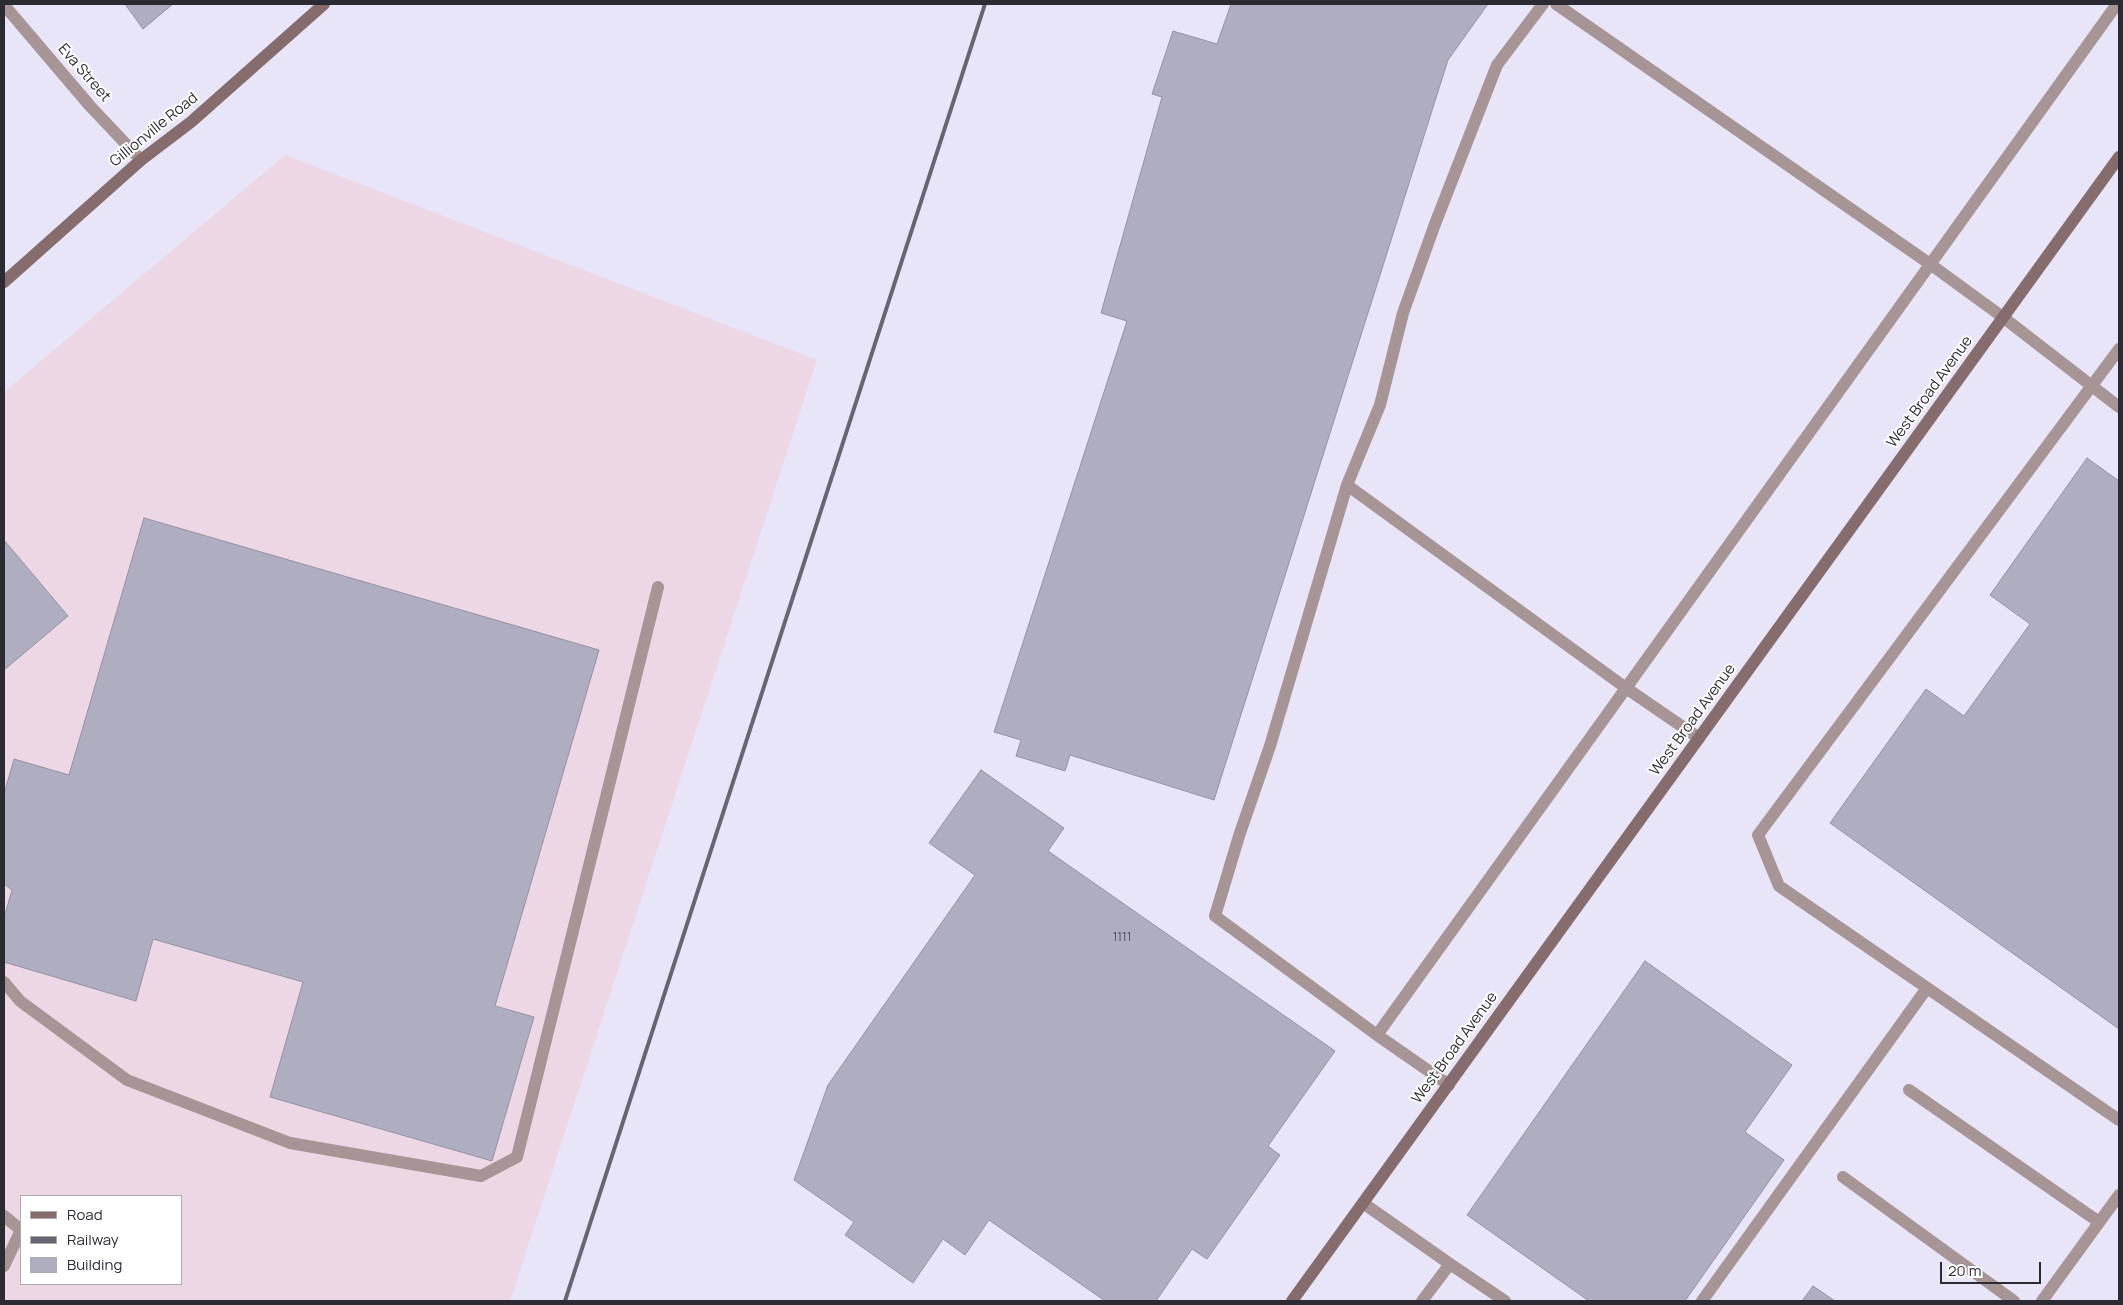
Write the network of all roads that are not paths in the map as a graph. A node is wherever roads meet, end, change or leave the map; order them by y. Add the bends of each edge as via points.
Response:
1 (324, 4) edge
2 (1543, 4) edge
3 (1556, 4) edge
4 (2117, 4) edge
5 (4, 5) edge
6 (2119, 157) edge
7 (141, 160) junction
8 (1930, 264) junction
9 (4, 282) edge
10 (2004, 318) junction
11 (2119, 350) edge
12 (2093, 387) junction
13 (2119, 407) edge
14 (1347, 485) junction
15 (658, 587) dead end
16 (1626, 688) junction
17 (1700, 738) junction
18 (4, 982) edge
19 (1927, 988) junction
20 (1377, 1036) junction
21 (1448, 1084) junction
22 (1910, 1090) dead end
23 (2119, 1120) edge
24 (1843, 1177) dead end
25 (2119, 1195) edge
26 (1363, 1203) junction
27 (4, 1216) edge
28 (2099, 1222) junction
29 (20, 1229) edge
30 (20, 1232) edge
31 (1450, 1264) junction
32 (4, 1266) edge
33 (1292, 1301) edge
34 (1422, 1301) edge
35 (1505, 1301) edge
36 (1702, 1301) edge
37 (2014, 1301) edge
38 (2042, 1301) edge

1 - 7 street, Gillionville Road via 192,122
2 - 14 street via 1497,65 1403,313 1380,405
3 - 8 street
4 - 8 street
5 - 7 street, Eva Street
6 - 10 street, West Broad Avenue
7 - 9 street, Gillionville Road
8 - 10 street
8 - 16 street
10 - 12 street
10 - 17 street, West Broad Avenue
11 - 12 street
12 - 13 street
12 - 19 street via 1758,835 1779,886
14 - 16 street
14 - 20 street via 1270,746 1215,916
15 - 18 street via 517,1157 481,1176 290,1143 127,1080 20,1001
16 - 17 street
16 - 20 street
17 - 21 street, West Broad Avenue
19 - 23 street
19 - 36 street
20 - 21 street
21 - 26 street, West Broad Avenue
22 - 28 street
24 - 37 street
25 - 28 street
26 - 31 street
26 - 33 street, West Broad Avenue
27 - 29 street
28 - 38 street
30 - 32 street
31 - 34 street
31 - 35 street

